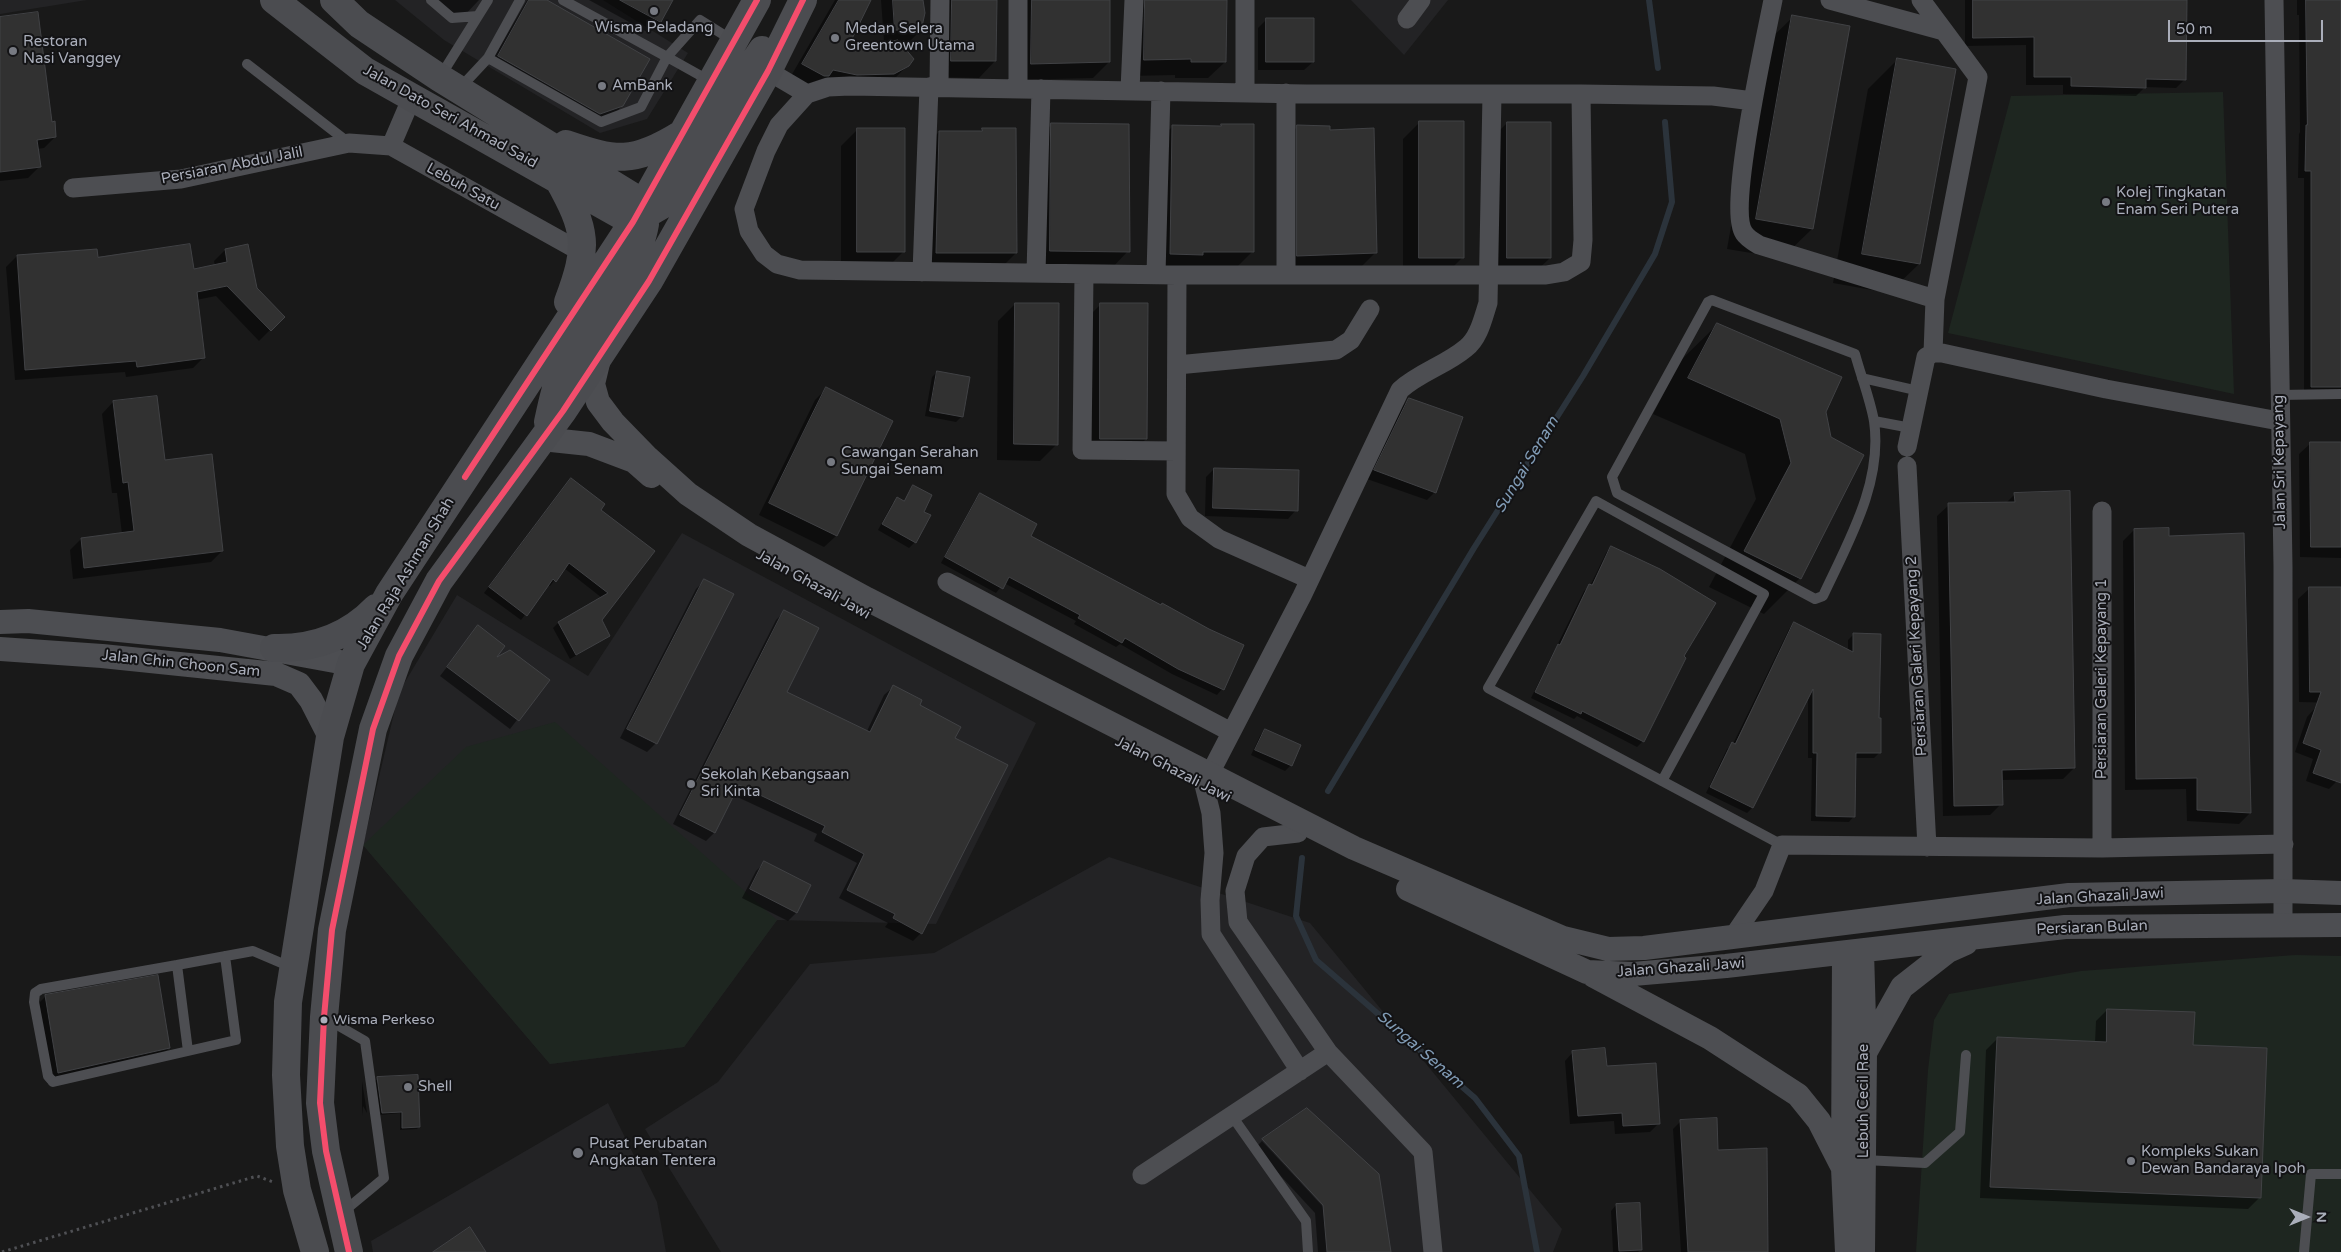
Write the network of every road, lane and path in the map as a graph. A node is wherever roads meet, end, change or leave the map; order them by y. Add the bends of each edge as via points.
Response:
1 (274, 0) edge
2 (334, 0) edge
3 (431, 0) edge
4 (488, 0) edge
5 (520, 0) edge
6 (563, 0) edge
7 (757, 0) edge
8 (796, 0) edge
9 (804, 0) edge
10 (940, 0) edge
11 (1018, 0) edge
12 (1134, 0) edge
13 (1245, 0) edge
14 (1421, 0) edge
15 (1773, 0) edge
16 (1830, 0) edge
17 (1921, 0) edge
18 (2274, 0) edge
19 (478, 16) junction
20 (1406, 19) dead end
21 (1944, 31) junction
22 (734, 41) junction
23 (667, 57) junction
24 (488, 58) junction
25 (247, 64) dead end
26 (768, 71) junction
27 (710, 81) junction
28 (450, 83) junction
29 (934, 87) junction
30 (1018, 88) junction
31 (1041, 88) junction
32 (1130, 90) junction
33 (1161, 91) junction
34 (1245, 92) junction
35 (1286, 93) junction
36 (807, 94) junction
37 (1492, 94) junction
38 (1581, 94) junction
39 (412, 97) junction
40 (1753, 101) junction
41 (513, 124) junction
42 (680, 136) junction
43 (349, 143) junction
44 (391, 146) junction
45 (558, 179) junction
46 (74, 188) dead end
47 (641, 214) junction
48 (583, 253) junction
49 (922, 272) junction
50 (1036, 273) junction
51 (1084, 274) junction
52 (1156, 274) junction
53 (1286, 274) junction
54 (1177, 275) junction
55 (1489, 275) junction
56 (1935, 299) junction
57 (1370, 309) dead end
58 (555, 338) junction
59 (1933, 353) junction
60 (599, 359) junction
61 (1177, 365) junction
62 (1862, 378) junction
63 (1919, 391) junction
64 (2341, 394) edge
65 (2279, 395) junction
66 (1874, 421) junction
67 (2279, 421) junction
68 (1911, 428) junction
69 (542, 439) junction
70 (1176, 451) junction
71 (2102, 511) dead end
72 (1309, 579) junction
73 (947, 582) dead end
74 (389, 594) junction
75 (28, 621) junction
76 (0, 622) edge
77 (274, 648) junction
78 (0, 649) edge
79 (29, 650) junction
80 (351, 664) junction
81 (1231, 732) junction
82 (330, 737) junction
83 (1207, 779) junction
84 (1662, 781) junction
85 (352, 831) junction
86 (1298, 833) junction
87 (2284, 844) junction
88 (1782, 846) junction
89 (1927, 847) junction
90 (2102, 848) junction
91 (2284, 891) junction
92 (2341, 893) edge
93 (1962, 910) junction
94 (2283, 924) junction
95 (2341, 925) edge
96 (1732, 938) junction
97 (1977, 938) junction
98 (1605, 948) junction
99 (1852, 950) junction
100 (225, 956) junction
101 (177, 965) junction
102 (294, 968) junction
103 (1587, 972) junction
104 (324, 1018) junction
105 (188, 1051) junction
106 (1328, 1052) junction
107 (1865, 1054) junction
108 (1966, 1056) dead end
109 (1300, 1071) junction
110 (1232, 1116) junction
111 (1854, 1164) junction
112 (2341, 1174) edge
113 (1142, 1175) dead end
114 (297, 1190) junction
115 (340, 1214) junction
116 (1847, 1240) edge
117 (2, 1252) edge
118 (315, 1252) edge
119 (349, 1252) edge
120 (1308, 1252) edge
121 (1433, 1252) edge
122 (1863, 1252) edge
123 (2304, 1252) edge

1 - 39 main road, Jalan Dato Seri Ahmad Said via 365,71
2 - 28 main road, Jalan Dato Seri Ahmad Said via 359,24
3 - 19 lane via 452,18
4 - 19 lane
5 - 24 lane
6 - 23 lane
7 - 22 main road, Jalan Raja Ashman Shah
8 - 47 main road via 735,90 676,192 664,204
9 - 26 main road
10 - 29 street
11 - 30 street
12 - 32 street
13 - 34 street
14 - 20 street
15 - 40 street
16 - 21 street
17 - 21 street
18 - 65 street, Jalan Sri Kepayang
19 - 28 lane
21 - 56 street via 1978,76
22 - 23 lane via 700,20
22 - 27 main road, Jalan Raja Ashman Shah
23 - 24 lane via 641,107 601,122
23 - 27 lane
24 - 28 lane
25 - 43 lane
26 - 36 street
26 - 60 main road via 667,250
27 - 42 main road, Jalan Raja Ashman Shah
28 - 41 main road, Jalan Dato Seri Ahmad Said
29 - 30 street
29 - 36 street via 828,87
29 - 49 street
30 - 31 street
31 - 32 street
31 - 50 street
32 - 33 street
33 - 34 street
33 - 52 street
34 - 35 street
35 - 37 street
35 - 53 street
36 - 49 street via 779,125 766,151 744,209 749,231 764,254 777,264 800,270
37 - 38 street
37 - 55 street
38 - 40 street via 1713,96
38 - 55 street via 1581,262 1564,272 1546,275
39 - 44 street
39 - 45 main road, Jalan Dato Seri Ahmad Said
40 - 56 street via 1738,213 1744,233 1759,245
41 - 42 main road via 600,156 623,158 643,155
41 - 47 main road, Jalan Dato Seri Ahmad Said
42 - 47 main road, Jalan Raja Ashman Shah
43 - 44 street, Persiaran Abdul Jalil
43 - 46 street, Persiaran Abdul Jalil via 181,179
44 - 48 street, Lebuh Satu
45 - 47 main road, Jalan Dato Seri Ahmad Said
45 - 48 main road via 581,226
47 - 58 main road, Jalan Raja Ashman Shah
47 - 69 main road via 643,236 628,267 562,372
48 - 58 main road
49 - 50 street
50 - 51 street
51 - 52 street
51 - 70 street via 1082,450
52 - 54 street
53 - 54 street
53 - 55 street
54 - 61 street
55 - 72 street via 1488,303 1478,332 1467,348 1411,380 1400,390
56 - 59 street
57 - 61 street via 1351,340 1336,350
58 - 74 main road, Jalan Raja Ashman Shah
59 - 63 street, Persiaran Galeri Kepayang 2 via 1926,357
59 - 67 street
60 - 69 main road
60 - 83 street via 593,384 598,402 648,458 688,494 748,535
61 - 70 street
62 - 63 lane
62 - 66 lane
62 - 66 lane via 1855,354 1712,300 1708,302 1612,478 1613,487 1634,502 1819,599 1862,514 1875,454
63 - 68 street, Persiaran Galeri Kepayang 2
64 - 65 lane
65 - 67 street, Jalan Sri Kepayang
66 - 68 lane
67 - 87 street, Jalan Sri Kepayang
68 - 89 street, Persiaran Galeri Kepayang 2 via 1907,457
69 - 83 street, Jalan Ghazali Jawi via 589,444 634,461 723,532 820,592
69 - 85 main road via 439,581 399,656 373,729
70 - 72 street via 1176,494 1190,518 1219,539
71 - 90 street, Persiaran Galeri Kepayang 1
72 - 81 street
73 - 81 street
74 - 77 main road via 372,613 338,637 299,649
74 - 80 main road, Jalan Raja Ashman Shah
75 - 76 street, Jalan Chin Choon Sam
75 - 77 street, Jalan Chin Choon Sam
75 - 79 street
77 - 80 street, Jalan Chin Choon Sam
78 - 79 street, Jalan Chin Choon Sam
79 - 82 street, Jalan Chin Choon Sam via 276,674 299,684 312,700
80 - 82 main road, Jalan Raja Ashman Shah
80 - 85 main road via 361,686 341,796
81 - 83 street
82 - 102 main road, Jalan Raja Ashman Shah
83 - 86 street, Jalan Ghazali Jawi
83 - 98 street, Jalan Ghazali Jawi via 1563,938
83 - 109 street via 1214,853 1211,934
84 - 84 lane via 1764,594 1596,501 1488,688
84 - 88 lane
85 - 104 main road via 332,930
86 - 103 street, Jalan Ghazali Jawi via 1493,930
86 - 106 street via 1263,837 1246,856 1236,891 1238,922
87 - 90 street
87 - 91 street, Jalan Sri Kepayang
88 - 89 street
88 - 96 street via 1764,891
89 - 90 street
91 - 92 street, Jalan Ghazali Jawi
91 - 93 street, Jalan Ghazali Jawi via 2069,896
91 - 94 street, Jalan Sri Kepayang
93 - 96 street, Jalan Ghazali Jawi
93 - 99 street via 1917,925 1872,934
94 - 95 street, Persiaran Bulan
94 - 97 street, Persiaran Bulan via 2065,927
96 - 98 street, Jalan Ghazali Jawi via 1644,948
97 - 99 street, Persiaran Bulan
97 - 107 street via 1948,951 1902,987
98 - 99 street via 1641,959 1827,940
99 - 103 street, Jalan Ghazali Jawi via 1633,974
99 - 107 street, Lebuh Cecil Rae
99 - 111 street, Lebuh Cecil Rae
100 - 101 lane
100 - 102 lane via 253,951
100 - 105 lane via 236,1040
101 - 105 lane
101 - 105 lane via 41,989 35,993 34,1002 48,1076 53,1082
102 - 114 main road, Jalan Raja Ashman Shah via 288,1002 286,1075 290,1146
103 - 111 street via 1710,1038 1798,1095
104 - 115 main road via 320,1103 326,1151
104 - 115 lane via 365,1041 384,1178
106 - 109 street
106 - 121 street via 1423,1152
107 - 111 street, Lebuh Cecil Rae
108 - 111 lane via 1960,1132 1925,1163
109 - 110 street
110 - 113 street
110 - 120 lane via 1306,1221
111 - 116 street, Lebuh Cecil Rae
111 - 122 street, Lebuh Cecil Rae
112 - 123 lane via 2311,1174
114 - 117 path via 257,1176
114 - 118 main road, Jalan Raja Ashman Shah
115 - 119 main road

